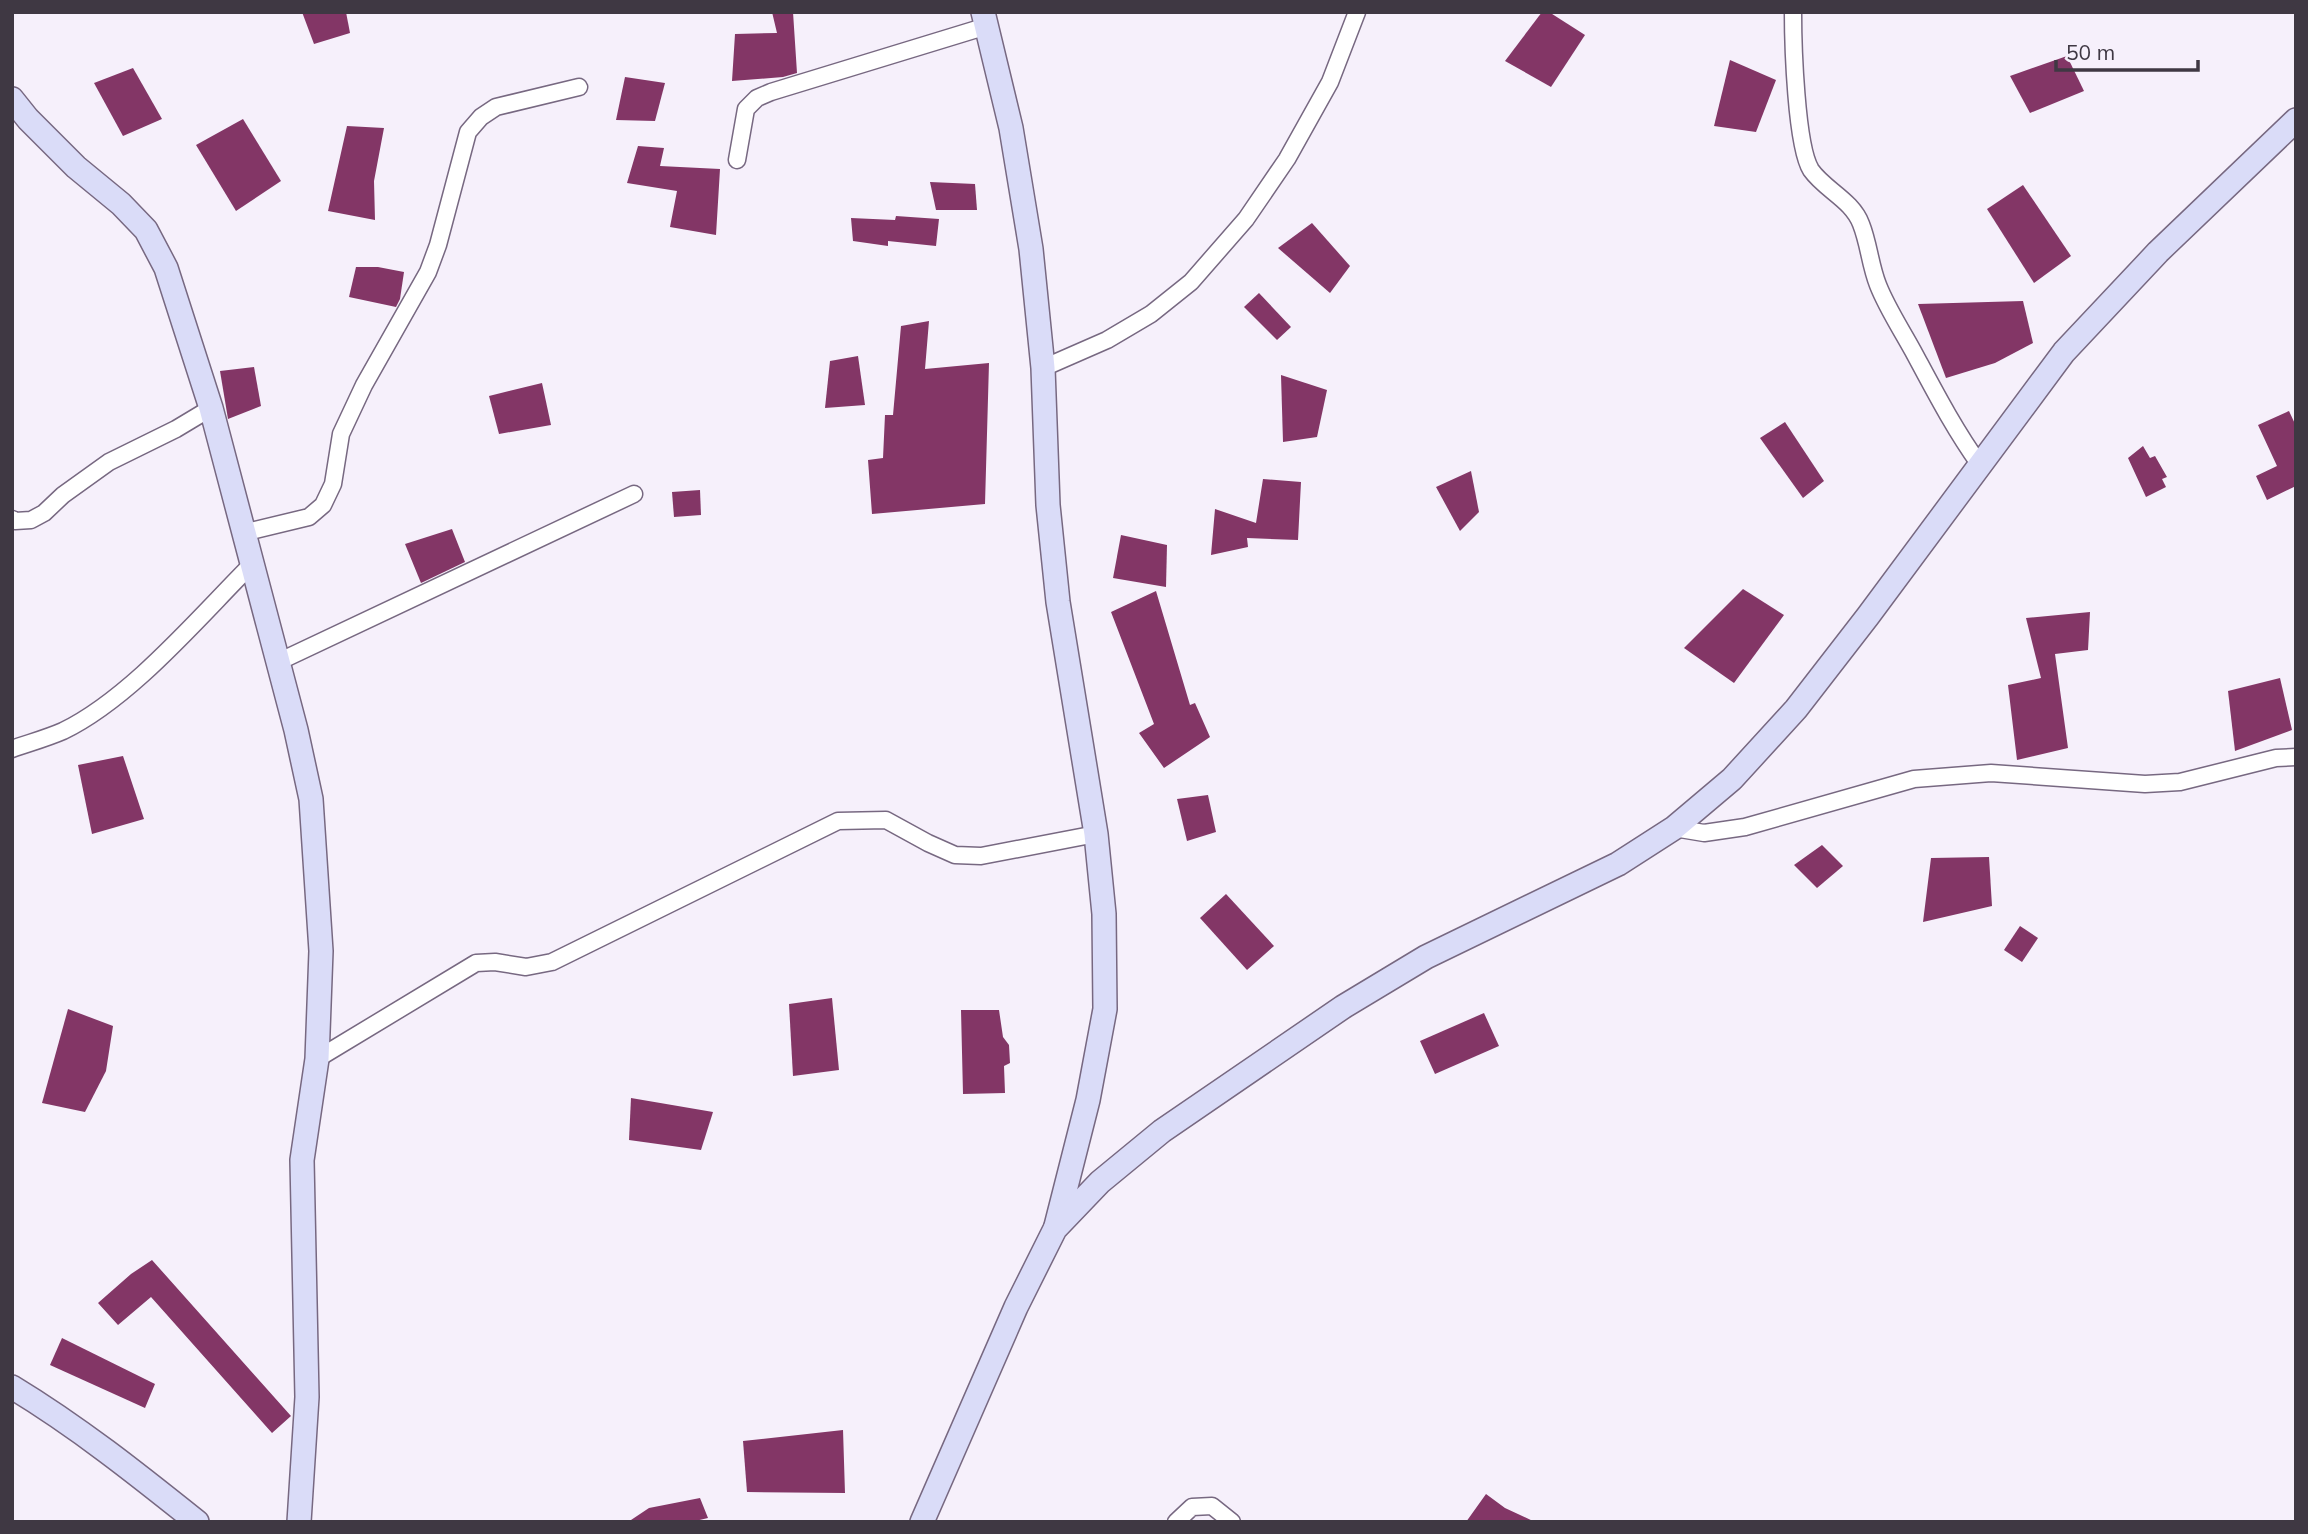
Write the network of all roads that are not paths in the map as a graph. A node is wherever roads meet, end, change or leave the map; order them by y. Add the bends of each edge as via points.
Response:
1 (1357, 12) edge
2 (1793, 12) edge
3 (985, 19) edge
4 (579, 87) dead end
5 (12, 99) edge
6 (2296, 120) edge
7 (737, 160) dead end
8 (1043, 368) junction
9 (211, 408) junction
10 (1980, 465) junction
11 (634, 494) dead end
12 (12, 519) edge
13 (243, 533) junction
14 (252, 564) junction
15 (278, 662) junction
16 (12, 749) edge
17 (2296, 757) edge
18 (1674, 828) junction
19 (1096, 834) junction
20 (317, 1059) junction
21 (1055, 1229) junction
22 (12, 1387) edge
23 (927, 1520) edge
24 (197, 1522) edge
25 (299, 1522) edge
26 (1175, 1522) edge
27 (1232, 1522) edge

1 - 8 street via 1330,82 1247,219 1191,282 1151,314 1107,340
2 - 10 street via 1802,141 1810,167 1860,220 1878,285 1959,436
3 - 7 street via 757,98 746,109
3 - 8 street via 1011,128 1031,249
4 - 13 street via 496,107 468,132 439,245 341,434 333,484 323,505 309,516
5 - 9 street via 76,167 146,230 166,268
6 - 10 street via 2158,251 2064,352
8 - 19 street via 1048,505 1058,602
9 - 12 street via 109,462 44,513 31,520
9 - 13 street
10 - 18 street via 1796,709 1732,779
11 - 15 street
13 - 14 street
14 - 15 street
14 - 16 street via 109,702 63,730
15 - 20 street via 311,799 320,951
17 - 18 street via 2168,783 1991,774 1914,779 1745,827 1704,833
18 - 21 street via 1618,864 1426,957 1343,1007 1163,1131 1101,1182
19 - 20 street via 981,856 955,855 887,820 838,821 552,962 526,967 476,963
19 - 21 street via 1104,914 1105,1009 1088,1100
20 - 25 street via 302,1160 307,1397
21 - 23 street via 1016,1307
22 - 24 street via 104,1449
26 - 27 street via 1192,1507 1212,1506

